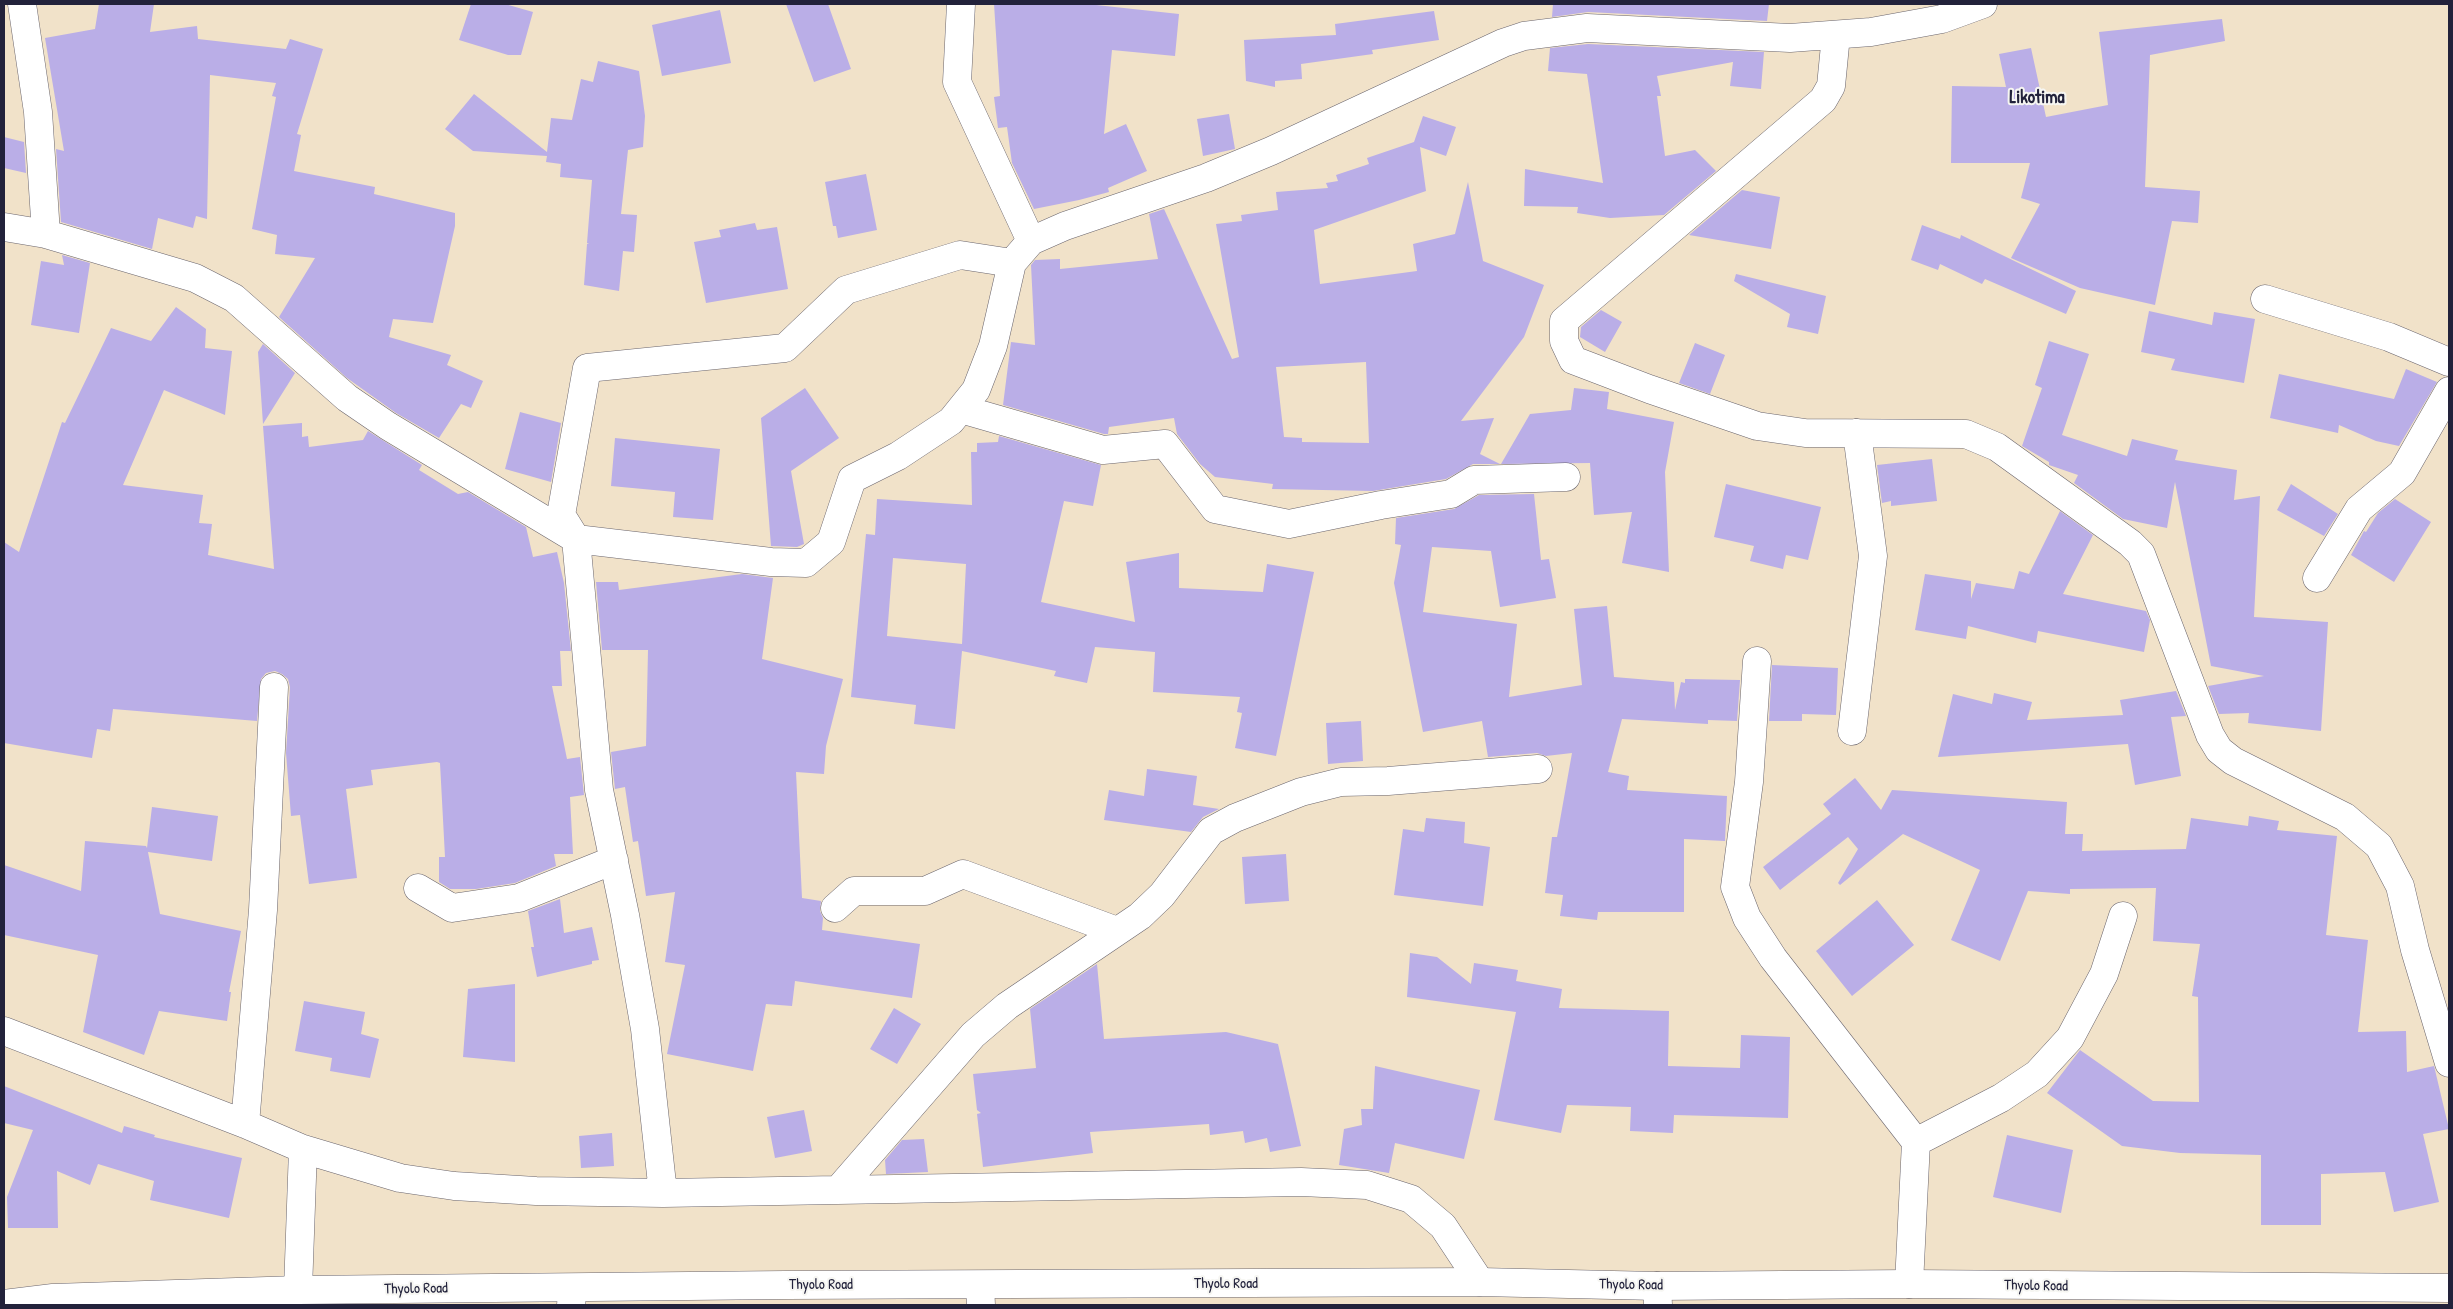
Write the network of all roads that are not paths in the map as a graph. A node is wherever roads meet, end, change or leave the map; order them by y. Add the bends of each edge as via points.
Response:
1 (22, 4) edge
2 (961, 4) edge
3 (1983, 4) edge
4 (1836, 35) junction
5 (4, 227) edge
6 (46, 234) junction
7 (1031, 241) junction
8 (1012, 263) junction
9 (2265, 299) dead end
10 (2449, 362) edge
11 (2449, 391) edge
12 (961, 409) junction
13 (1857, 433) junction
14 (1566, 477) dead end
15 (576, 539) junction
16 (2317, 578) dead end
17 (1757, 661) dead end
18 (274, 687) dead end
19 (1852, 731) dead end
20 (1538, 769) dead end
21 (614, 860) junction
22 (418, 888) dead end
23 (835, 908) dead end
24 (2123, 916) dead end
25 (1118, 931) junction
26 (4, 1031) edge
27 (2449, 1063) edge
28 (245, 1124) junction
29 (1916, 1142) junction
30 (303, 1149) junction
31 (838, 1190) junction
32 (663, 1193) junction
33 (1480, 1282) junction
34 (1909, 1284) junction
35 (2449, 1288) edge
36 (298, 1290) junction
37 (980, 1295) edge
38 (1658, 1295) edge
39 (572, 1296) edge
40 (4, 1304) edge

1 - 6 main road via 38,112
2 - 7 main road via 957,82
3 - 4 main road via 1942,19
4 - 7 main road via 1790,38 1587,28 1524,36 1271,151
4 - 13 main road via 1831,86 1823,100 1564,320 1564,341 1573,360 1649,390 1757,426 1805,433
5 - 6 main road
6 - 15 main road via 195,278 234,298 347,398
7 - 8 main road
8 - 12 main road via 994,346 976,390
8 - 15 main road via 960,254 846,290 785,348 587,368 561,515
9 - 10 main road via 2389,337
11 - 16 main road via 2402,473 2360,509
12 - 14 main road via 1103,450 1166,444 1215,509 1289,524 1452,494 1474,480
12 - 15 main road via 951,421 898,456 852,479 831,542 806,563 771,562
13 - 19 main road via 1873,556
13 - 27 main road via 1966,434 1997,447 2141,554 2210,735 2219,750 2233,761 2345,817 2379,846 2400,886 2415,950
15 - 21 main road via 600,790
17 - 29 main road via 1749,782 1735,887 1747,918 1773,958
18 - 28 main road via 262,910
20 - 25 main road via 1341,782 1302,792 1211,831 1162,894 1140,916
21 - 22 main road via 519,898 452,908
21 - 32 main road via 644,1029
23 - 25 main road via 854,891 925,891 963,874
24 - 29 main road via 2104,974 2070,1038 2038,1074 2001,1098
25 - 31 main road via 1007,1006 973,1035
26 - 28 main road
28 - 30 main road
29 - 34 main road
30 - 32 main road via 400,1178 454,1186 536,1192
30 - 36 main road
31 - 32 main road
31 - 33 main road via 1301,1182 1367,1185 1411,1198 1443,1226
33 - 37 main road, Thyolo Road
33 - 38 main road, Thyolo Road
34 - 35 main road, Thyolo Road
34 - 38 main road, Thyolo Road
36 - 39 main road, Thyolo Road
36 - 40 main road, Thyolo Road via 53,1298
37 - 39 main road, Thyolo Road

